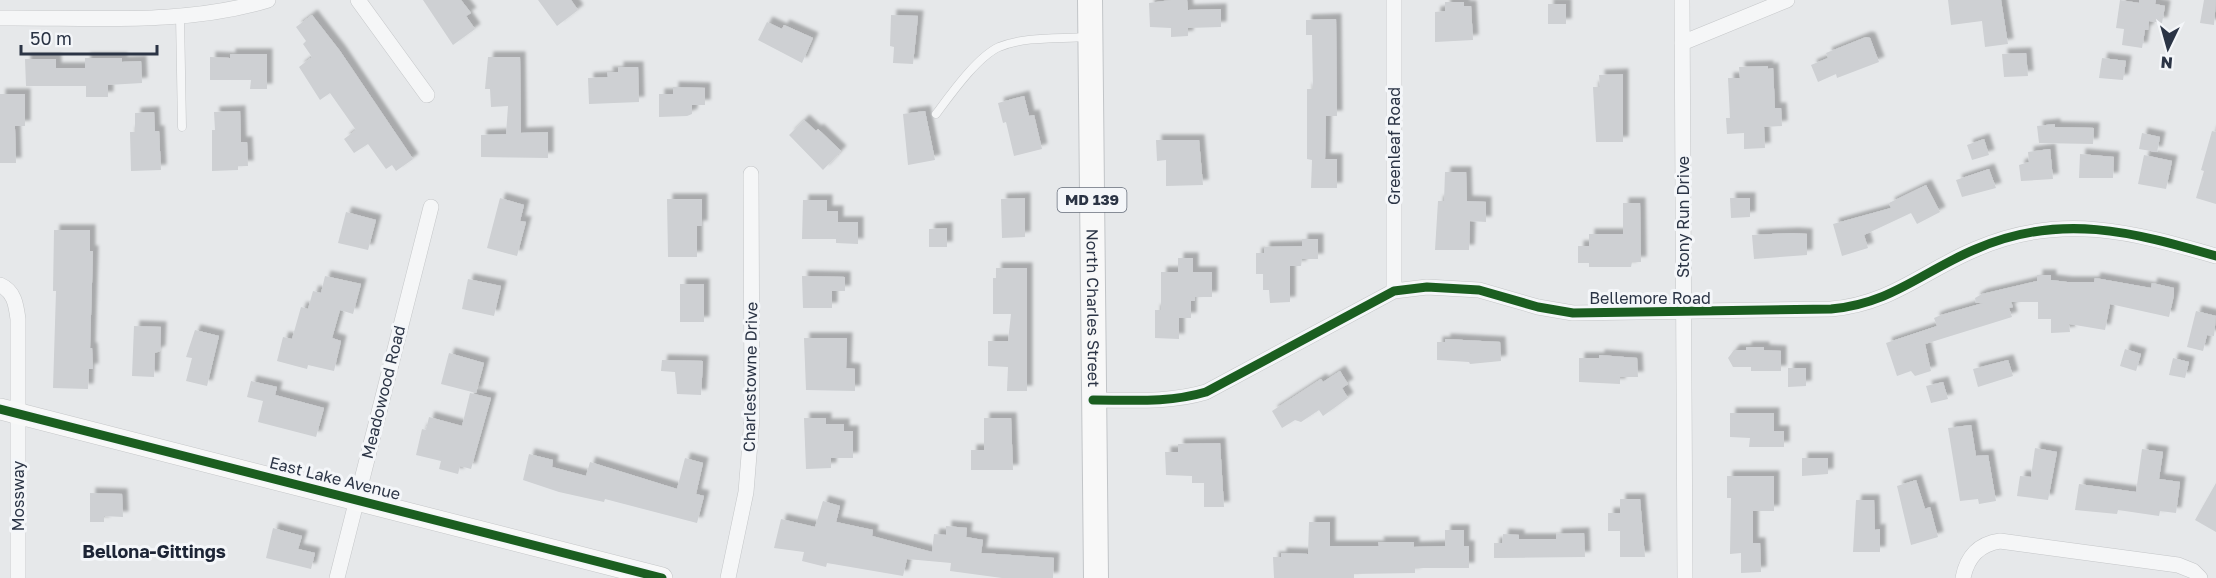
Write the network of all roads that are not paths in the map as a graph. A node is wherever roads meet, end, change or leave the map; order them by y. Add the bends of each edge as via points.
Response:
1 (268, 0) edge
2 (358, 0) edge
3 (1090, 0) edge
4 (1395, 0) edge
5 (1682, 0) edge
6 (1787, 0) edge
7 (180, 16) junction
8 (0, 18) edge
9 (1091, 37) junction
10 (1682, 43) junction
11 (428, 95) dead end
12 (936, 114) dead end
13 (182, 127) dead end
14 (751, 174) dead end
15 (431, 207) dead end
16 (2216, 256) edge
17 (0, 285) edge
18 (1394, 291) junction
19 (1684, 312) junction
20 (1093, 399) junction
21 (9, 412) edge
22 (356, 499) junction
23 (18, 578) edge
24 (337, 578) edge
25 (662, 578) edge
26 (728, 578) edge
27 (1096, 578) edge
28 (1684, 578) edge
29 (1964, 578) edge
30 (2200, 578) edge

1 - 7 street via 237,10
2 - 11 street
3 - 9 main road, North Charles Street / MD 139
4 - 18 street, Greenleaf Road
5 - 10 street, Stony Run Drive
6 - 10 street
7 - 8 street
7 - 13 lane
9 - 12 lane via 1025,40 997,48 962,78
9 - 20 main road, North Charles Street / MD 139
10 - 19 street, Stony Run Drive
14 - 26 street, Charlestowne Drive via 752,418 746,492
15 - 22 street, Meadowood Road
16 - 19 street, Bellemore Road via 2132,232 2054,229 1975,249 1894,294 1847,308
17 - 21 street, Mossway via 11,292 16,302
18 - 19 street, Bellemore Road via 1427,287 1479,290 1573,313
18 - 20 street, Bellemore Road via 1206,392 1162,400
19 - 28 street, Stony Run Drive
20 - 27 main road, North Charles Street / MD 139
21 - 22 street, East Lake Avenue
21 - 23 street, Mossway
22 - 24 street, Meadowood Road
22 - 25 street, East Lake Avenue
29 - 30 street via 1968,560 1978,550 1989,543 2007,541 2178,565

